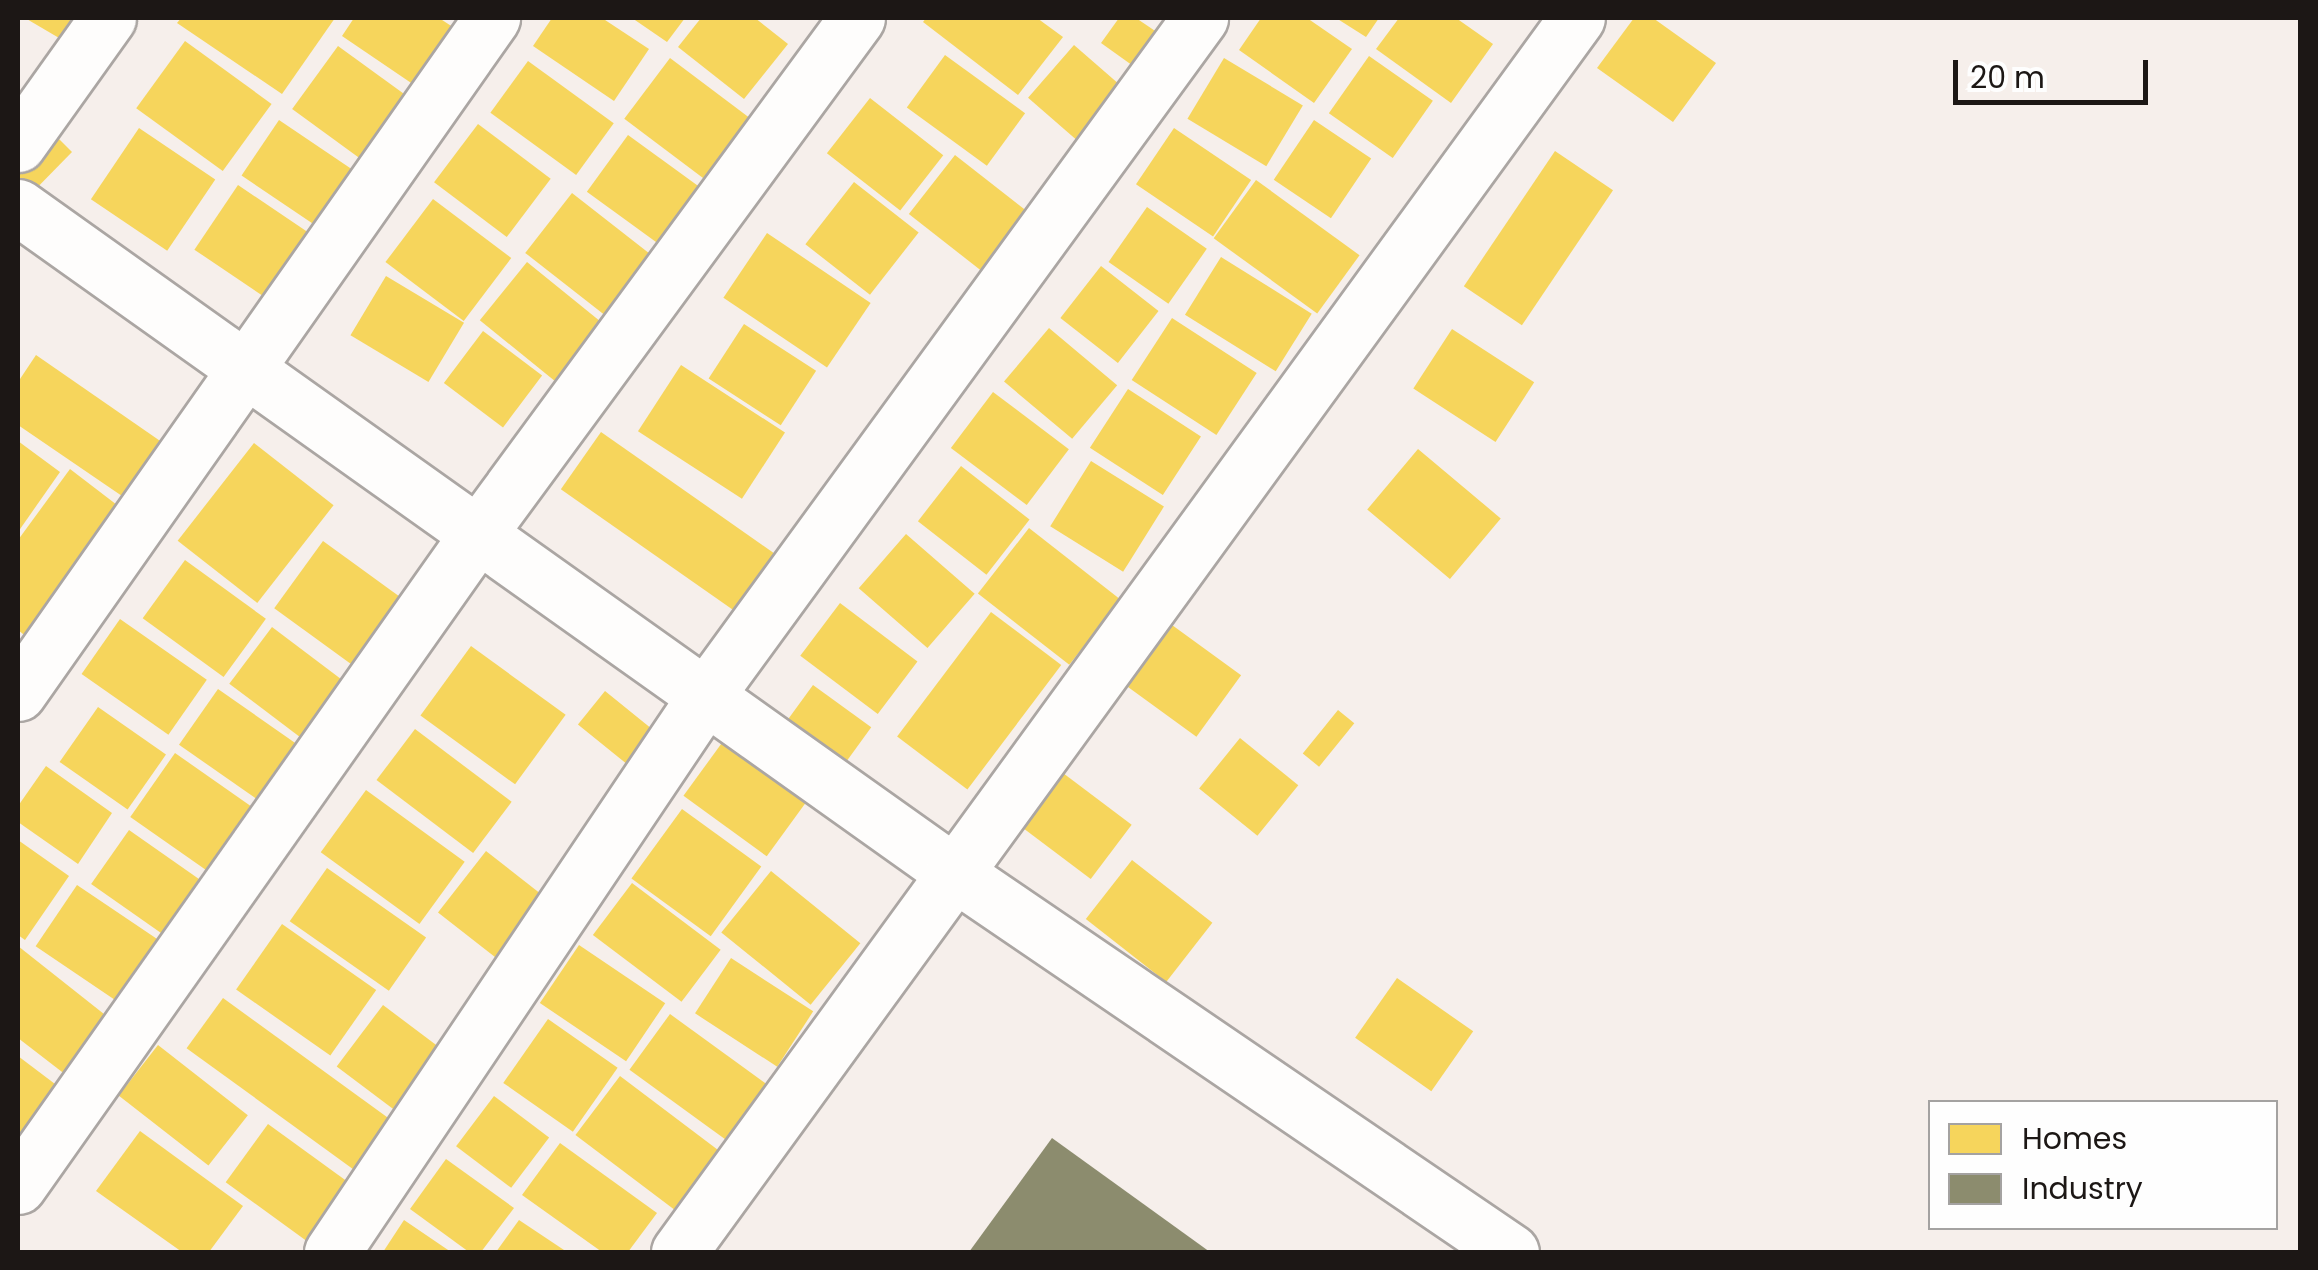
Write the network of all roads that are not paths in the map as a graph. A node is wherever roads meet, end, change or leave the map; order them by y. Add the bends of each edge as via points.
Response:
1 (108, 18) edge
2 (492, 18) edge
3 (857, 18) edge
4 (1200, 18) edge
5 (1577, 18) edge
6 (18, 144) edge
7 (18, 207) edge
8 (242, 367) junction
9 (478, 534) junction
10 (18, 692) edge
11 (707, 694) junction
12 (953, 872) junction
13 (18, 1186) edge
14 (332, 1252) edge
15 (679, 1252) edge
16 (1510, 1252) edge

1 - 6 street
2 - 8 street
3 - 9 street
4 - 11 street
5 - 12 street
7 - 8 street
8 - 9 street
8 - 10 street
9 - 11 street
9 - 13 street
11 - 12 street
11 - 14 street
12 - 15 street
12 - 16 street

